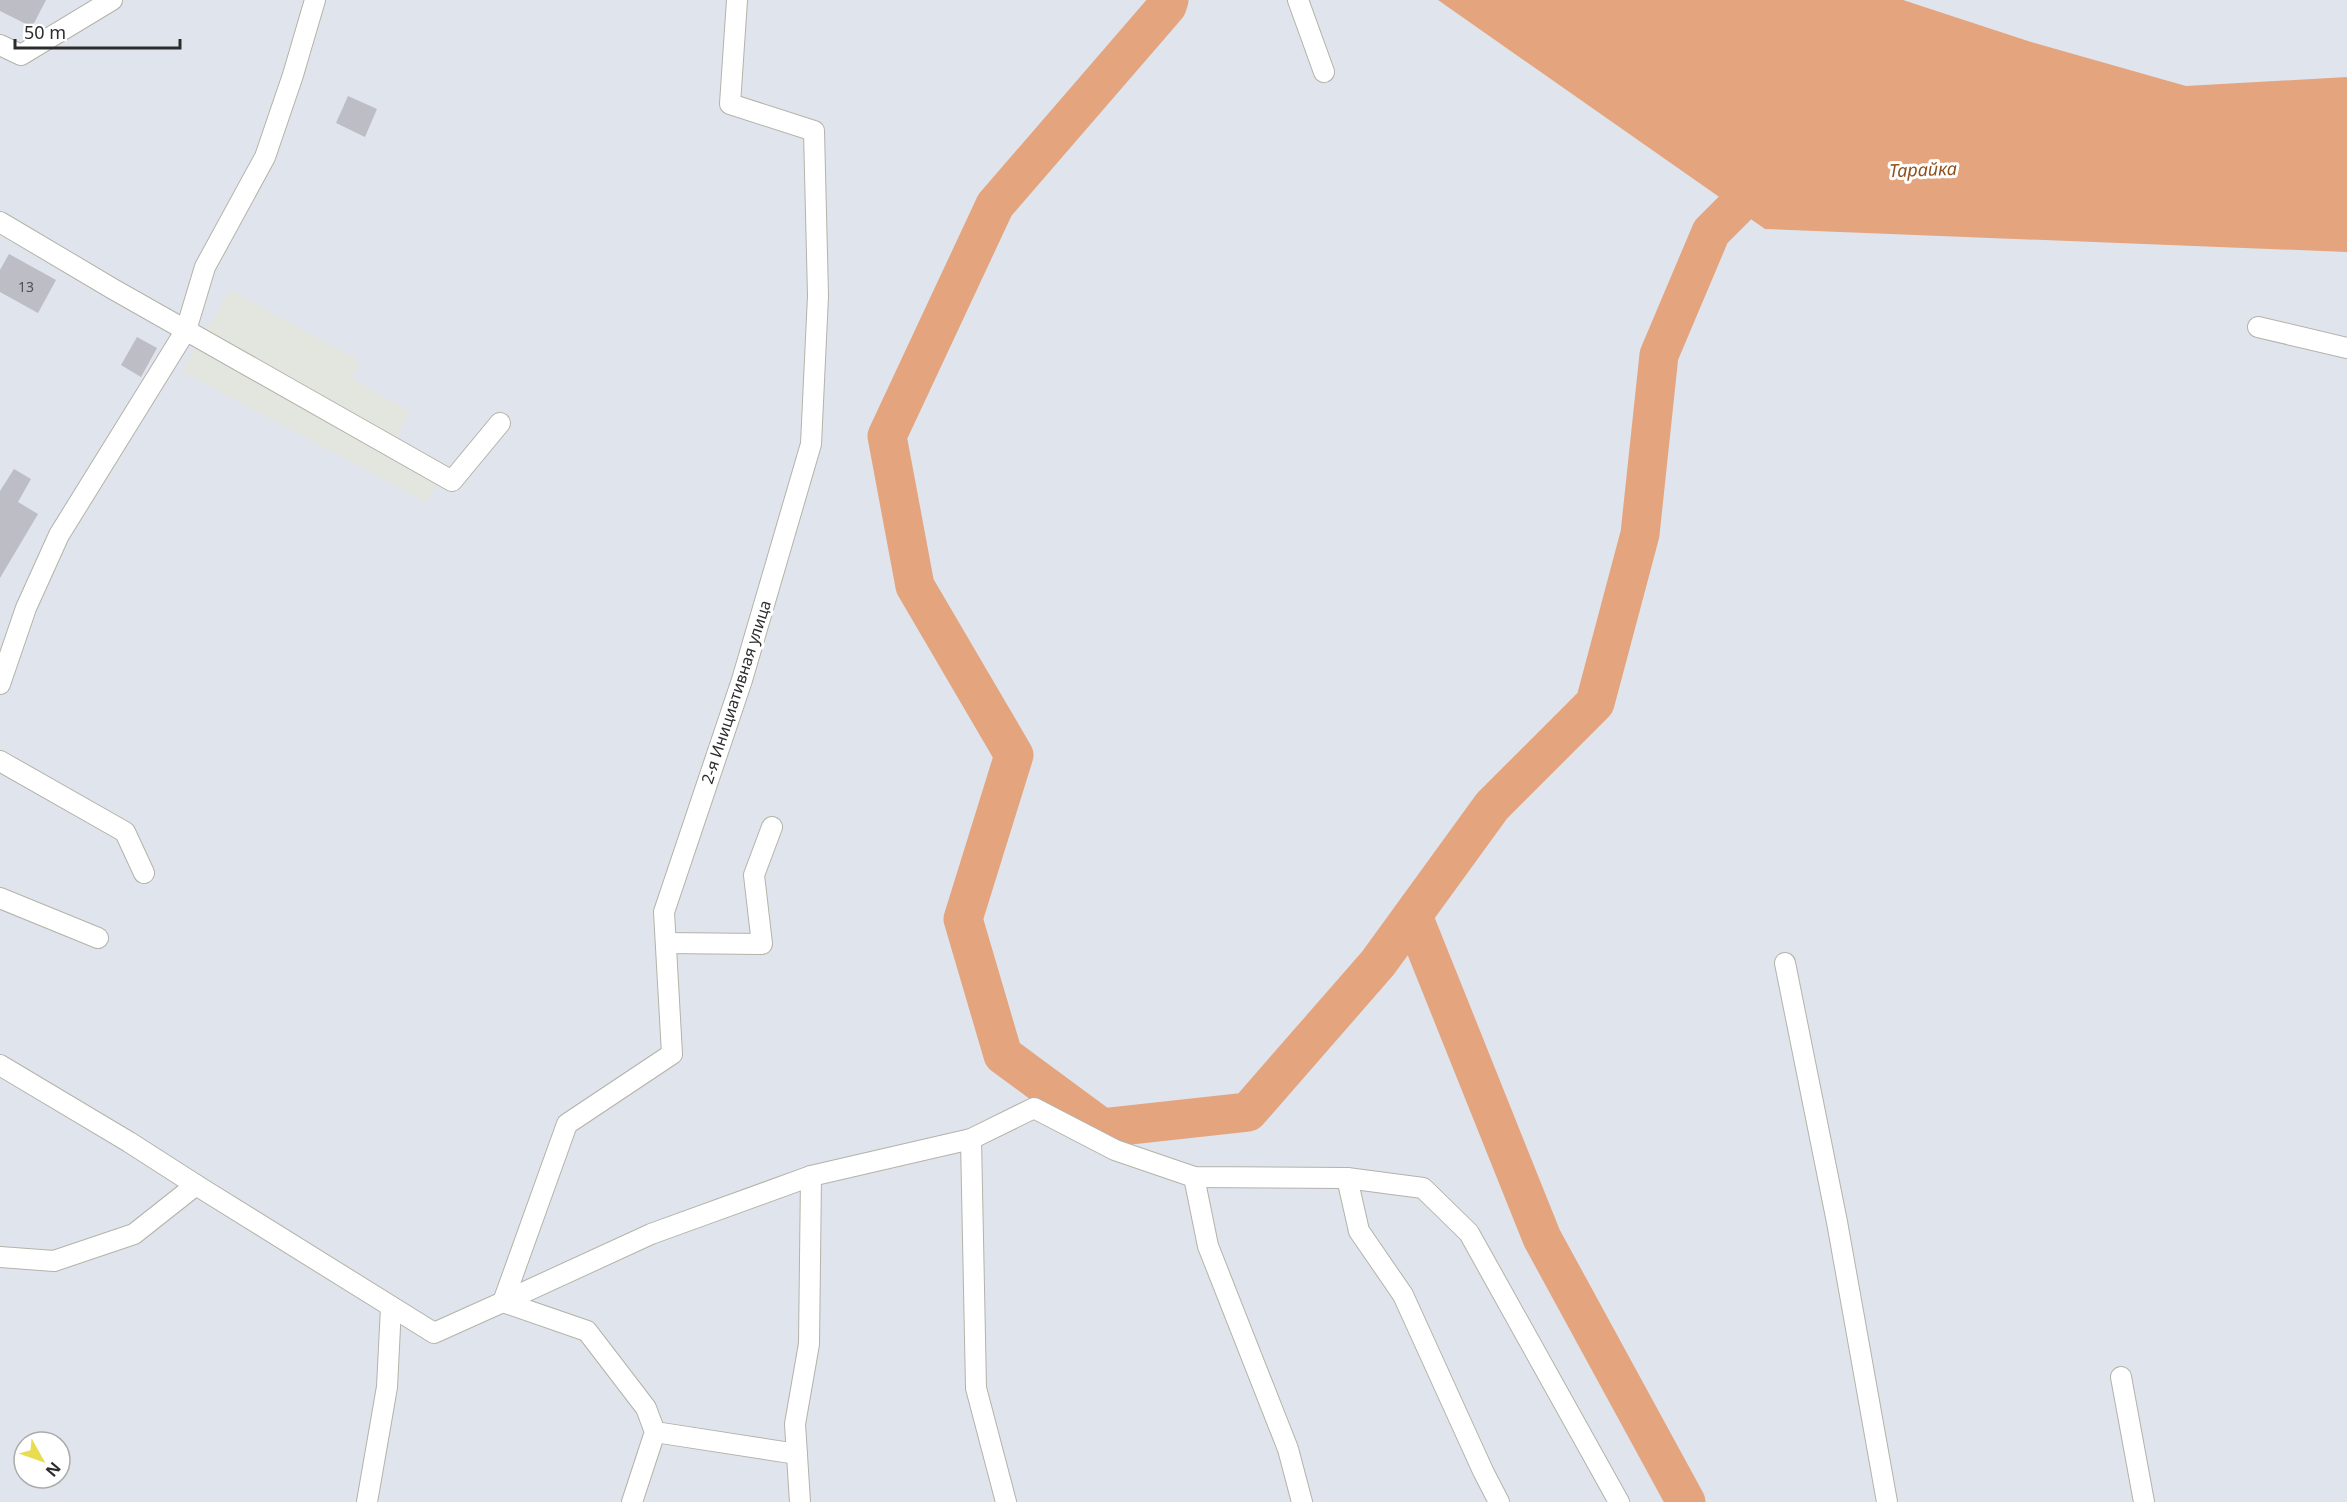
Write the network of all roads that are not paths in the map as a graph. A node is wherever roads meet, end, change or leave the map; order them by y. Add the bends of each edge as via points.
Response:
1 (112, 0) edge
2 (315, 0) edge
3 (737, 0) edge
4 (1298, 0) edge
5 (0, 45) edge
6 (1324, 72) dead end
7 (0, 222) edge
8 (2258, 327) dead end
9 (186, 330) junction
10 (2347, 348) edge
11 (500, 423) dead end
12 (0, 684) edge
13 (0, 761) edge
14 (772, 827) dead end
15 (144, 873) dead end
16 (0, 898) edge
17 (98, 938) dead end
18 (666, 943) junction
19 (1785, 963) dead end
20 (0, 1065) edge
21 (970, 1139) junction
22 (811, 1176) junction
23 (1194, 1178) junction
24 (1347, 1179) junction
25 (196, 1185) junction
26 (0, 1257) edge
27 (503, 1302) junction
28 (392, 1307) junction
29 (2121, 1377) dead end
30 (655, 1432) junction
31 (797, 1454) junction
32 (367, 1502) edge
33 (633, 1502) edge
34 (800, 1502) edge
35 (1006, 1502) edge
36 (1302, 1502) edge
37 (1499, 1502) edge
38 (1619, 1502) edge
39 (1887, 1502) edge
40 (2144, 1502) edge

1 - 5 street via 21,55
2 - 9 street via 264,157 205,267
3 - 18 street, 2-я Инициативная улица via 730,104 813,131 818,296 811,444 742,680 664,912
4 - 6 street
7 - 9 street
8 - 10 street
9 - 11 street via 452,481
9 - 12 street via 59,535 26,608
13 - 15 street via 124,832
14 - 18 street via 754,875 762,944
16 - 17 street
18 - 27 street, 2-я Инициативная улица via 672,1054 567,1124
19 - 39 street
20 - 25 street
21 - 22 street
21 - 23 street via 1034,1108 1115,1150
21 - 35 street via 976,1388
22 - 27 street via 651,1234
22 - 31 street via 809,1344 795,1424
23 - 24 street
23 - 36 street via 1208,1246 1288,1449
24 - 37 street via 1359,1231 1403,1295
24 - 38 street via 1423,1188 1469,1233
25 - 26 street via 134,1234 54,1261
25 - 28 street
27 - 28 street via 434,1334
27 - 30 street via 587,1331 646,1408
28 - 32 street via 387,1387
29 - 40 street
30 - 31 street
30 - 33 street
31 - 34 street

